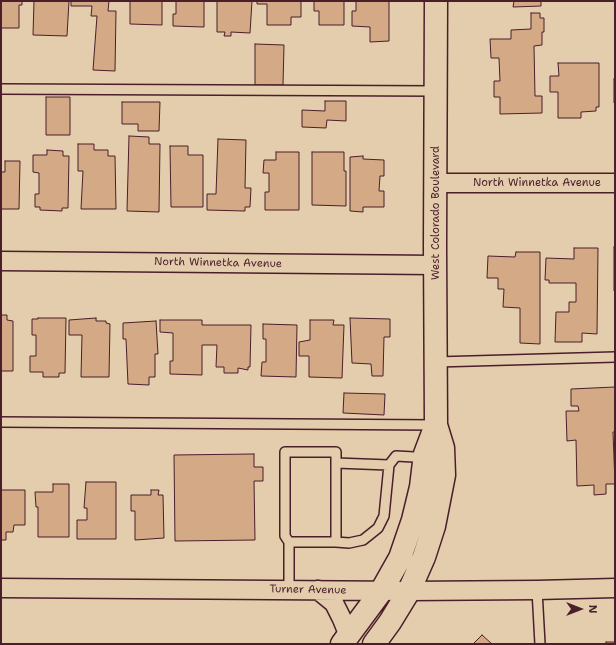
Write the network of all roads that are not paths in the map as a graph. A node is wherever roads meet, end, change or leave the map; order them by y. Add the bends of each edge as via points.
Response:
1 (436, 1) edge
2 (1, 89) edge
3 (436, 91) junction
4 (436, 183) junction
5 (615, 183) edge
6 (1, 261) edge
7 (435, 265) junction
8 (615, 357) edge
9 (436, 362) junction
10 (1, 422) edge
11 (436, 425) junction
12 (414, 457) dead end
13 (336, 463) junction
14 (389, 465) junction
15 (289, 542) junction
16 (336, 542) junction
17 (1, 588) edge
18 (615, 588) edge
19 (289, 590) junction
20 (318, 590) junction
21 (382, 590) junction
22 (537, 590) junction
23 (409, 591) junction
24 (345, 640) edge
25 (374, 644) edge
26 (540, 644) edge

1 - 3 street, West Colorado Boulevard
2 - 3 lane
3 - 4 street, West Colorado Boulevard
4 - 5 street, North Winnetka Avenue
4 - 7 street, West Colorado Boulevard
6 - 7 street, North Winnetka Avenue
7 - 9 street, West Colorado Boulevard
8 - 9 lane
9 - 11 street, West Colorado Boulevard
10 - 11 lane
11 - 21 street, West Colorado Boulevard via 425,454 413,520 400,558
11 - 23 street, West Colorado Boulevard via 444,448 444,475 434,526
12 - 14 lane via 396,456
13 - 14 lane
13 - 15 lane via 336,452 285,452 285,536
13 - 16 lane
14 - 16 lane via 384,516 378,528 363,540
15 - 16 lane
15 - 19 lane
17 - 19 street, Turner Avenue
18 - 22 street, Turner Avenue
19 - 20 street, Turner Avenue
20 - 21 street, Turner Avenue
20 - 24 street via 334,603 342,619
21 - 23 street, Turner Avenue
21 - 24 street, West Colorado Boulevard
22 - 23 street, Turner Avenue
22 - 26 lane
23 - 25 street, West Colorado Boulevard

